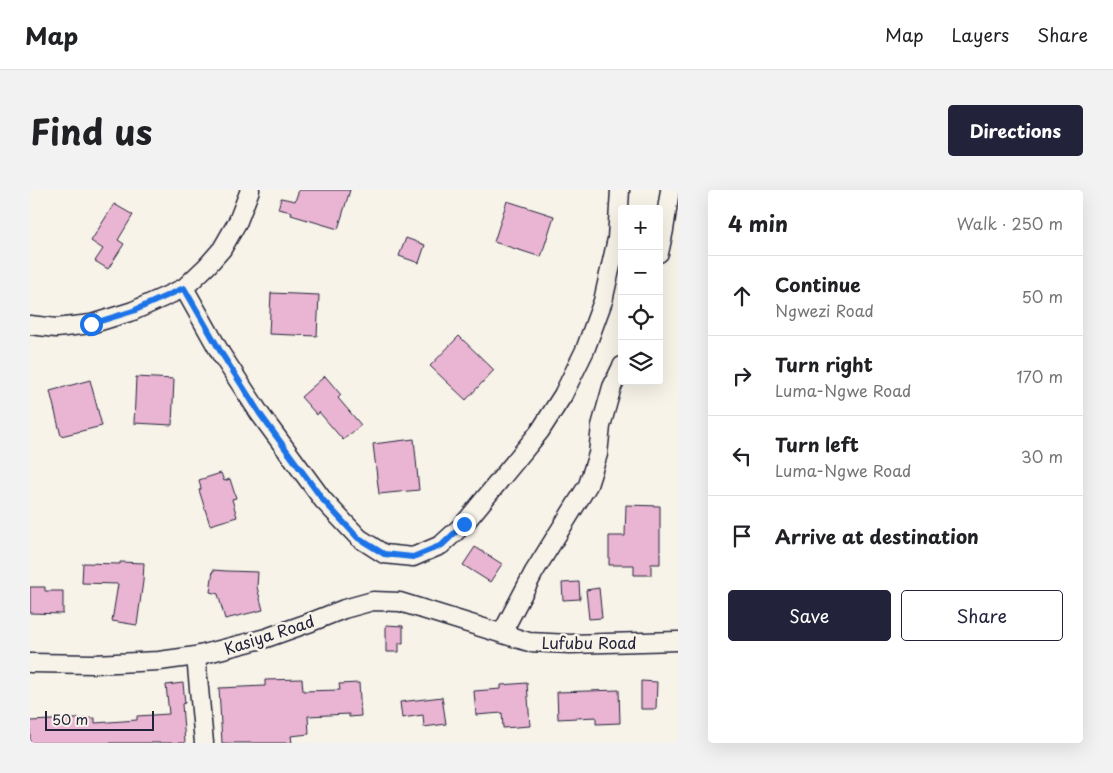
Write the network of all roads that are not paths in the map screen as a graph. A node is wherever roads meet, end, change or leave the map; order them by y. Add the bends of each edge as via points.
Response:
1 (250, 190) edge
2 (620, 190) edge
3 (670, 190) edge
4 (660, 250) edge
5 (184, 288) junction
6 (30, 325) edge
7 (618, 374) edge
8 (502, 633) junction
9 (678, 641) edge
10 (196, 656) junction
11 (30, 663) edge
12 (204, 743) edge

1 - 5 street via 222,249
2 - 5 street via 617,239 603,300 585,350 563,394 540,431 464,524 442,545 413,557 384,554 358,538 323,500 260,414
3 - 4 street
5 - 6 street via 133,311 91,324 56,328
7 - 8 street via 601,426 598,454 588,485 534,572
8 - 9 street, Lufubu Road via 529,642 570,644
8 - 10 street, Kasiya Road via 400,602 373,601 266,638
10 - 11 street, Kasiya Road via 94,664
10 - 12 street

